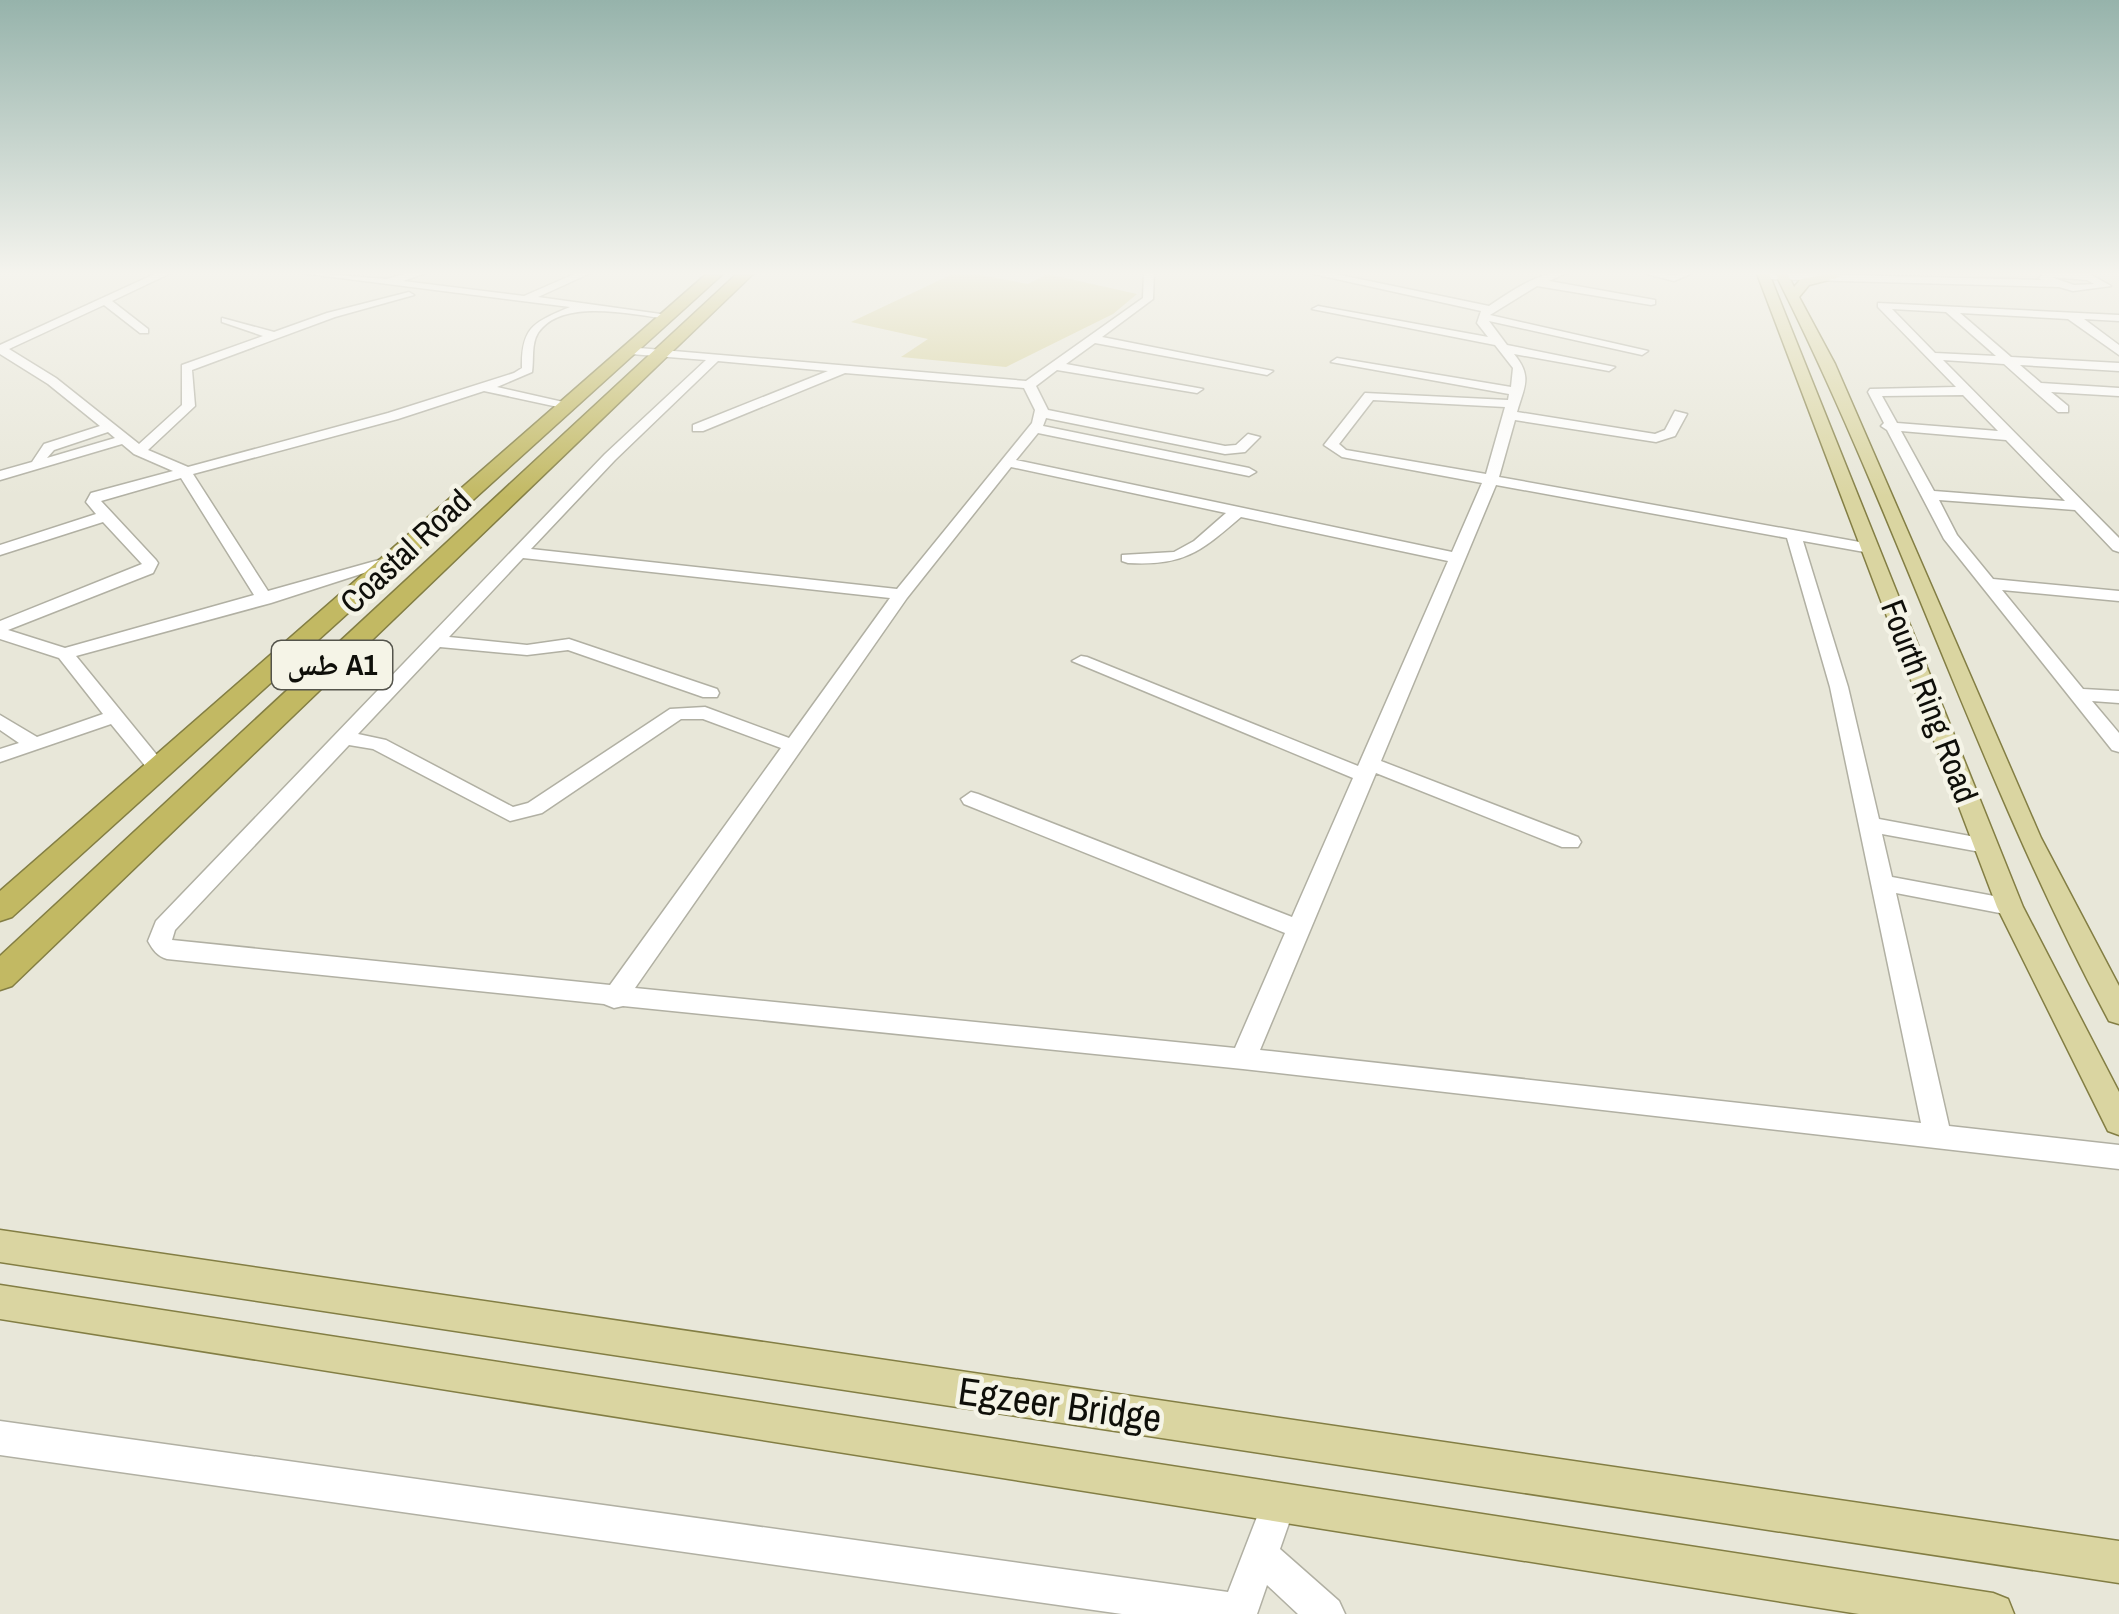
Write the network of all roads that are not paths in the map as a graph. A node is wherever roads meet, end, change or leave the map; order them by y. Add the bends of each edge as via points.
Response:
1 (246, 346) edge
2 (524, 346) edge
3 (635, 346) edge
4 (670, 346) edge
5 (1082, 346) edge
6 (1133, 346) edge
7 (1500, 346) edge
8 (1506, 346) edge
9 (1623, 346) edge
10 (1803, 346) edge
11 (1811, 346) edge
12 (1921, 346) edge
13 (1990, 346) edge
14 (0, 349) edge
15 (631, 350) junction
16 (1642, 351) dead end
17 (663, 353) junction
18 (1930, 356) junction
19 (716, 357) junction
20 (1337, 362) dead end
21 (2007, 362) junction
22 (1054, 366) junction
23 (1609, 367) dead end
24 (2119, 367) edge
25 (847, 368) junction
26 (1267, 370) dead end
27 (1029, 385) junction
28 (2037, 387) junction
29 (486, 388) junction
30 (1197, 389) dead end
31 (1966, 391) junction
32 (2119, 392) edge
33 (1514, 404) junction
34 (567, 406) junction
35 (2063, 410) dead end
36 (1681, 414) dead end
37 (1038, 421) junction
38 (1888, 426) junction
39 (111, 427) junction
40 (698, 428) dead end
41 (2009, 436) junction
42 (1253, 437) dead end
43 (133, 445) junction
44 (1006, 462) junction
45 (39, 465) junction
46 (183, 470) junction
47 (1250, 472) dead end
48 (0, 476) edge
49 (1492, 477) junction
50 (1926, 495) junction
51 (2078, 506) junction
52 (1238, 511) junction
53 (105, 515) junction
54 (1794, 536) junction
55 (2114, 538) edge
56 (1870, 548) junction
57 (0, 550) edge
58 (520, 553) junction
59 (1128, 558) dead end
60 (1456, 558) junction
61 (394, 561) junction
62 (1993, 584) junction
63 (901, 594) junction
64 (2119, 596) edge
65 (265, 599) junction
66 (0, 630) edge
67 (438, 641) junction
68 (65, 654) junction
69 (1081, 661) dead end
70 (710, 693) dead end
71 (2078, 694) junction
72 (2119, 697) edge
73 (115, 716) junction
74 (0, 721) edge
75 (345, 738) junction
76 (33, 743) junction
77 (793, 746) junction
78 (2119, 746) edge
79 (0, 756) edge
80 (158, 769) junction
81 (1368, 770) junction
82 (971, 799) dead end
83 (1871, 825) junction
84 (1570, 842) dead end
85 (1986, 846) junction
86 (1885, 883) junction
87 (2010, 907) junction
88 (0, 909) edge
89 (1298, 929) junction
90 (0, 977) edge
91 (614, 999) junction
92 (2119, 1013) edge
93 (1243, 1059) junction
94 (2119, 1122) edge
95 (1938, 1137) junction
96 (2119, 1157) edge
97 (0, 1246) edge
98 (0, 1302) edge
99 (0, 1438) edge
100 (1279, 1503) junction
101 (1260, 1556) junction
102 (2119, 1562) edge
103 (1239, 1613) edge
104 (1326, 1614) edge
105 (1993, 1614) edge

1 - 43 street via 186,368 189,406
2 - 29 street via 525,372
3 - 15 highway, Coastal Road
4 - 17 highway, Coastal Road / طس A1
5 - 22 street
6 - 26 street
7 - 33 street via 1519,368
8 - 23 street
9 - 16 street
10 - 56 main road, Fourth Ring Road
11 - 92 main road, Fourth Ring Road via 2029,838
12 - 18 street
13 - 21 street
14 - 39 street
15 - 17 street
15 - 34 highway, Coastal Road
17 - 19 street
17 - 90 highway, Coastal Road / طس A1
18 - 21 street
18 - 31 street
19 - 25 street
19 - 58 street
20 - 33 street
21 - 24 street
21 - 28 street
22 - 27 street
22 - 30 street
25 - 27 street
25 - 40 street
27 - 37 street
28 - 32 street
28 - 35 street
29 - 34 street
29 - 46 street
31 - 38 street via 1877,389
31 - 41 street
33 - 36 street via 1656,438 1670,433
33 - 49 street
33 - 49 street via 1370,396 1331,445 1426,470
34 - 61 highway, Coastal Road
37 - 42 street via 1225,450
37 - 44 street
37 - 47 street
38 - 41 street
38 - 50 street
39 - 43 street
39 - 45 street via 49,448
41 - 51 street
43 - 45 street
43 - 46 street
44 - 52 street
44 - 63 street
45 - 48 street
46 - 53 street via 96,496
46 - 65 street
49 - 54 street
49 - 60 street
50 - 51 street
50 - 62 street
51 - 55 street
52 - 59 street via 1184,557
52 - 60 street
53 - 57 street
53 - 66 street via 150,563 147,570
54 - 56 street
54 - 83 street
56 - 85 main road, Fourth Ring Road
58 - 63 street
58 - 67 street
60 - 81 street
61 - 65 street
61 - 80 highway, Coastal Road
62 - 64 street
62 - 71 street
63 - 77 street
65 - 68 street
66 - 68 street
67 - 70 street via 527,650 569,644
67 - 75 street
68 - 73 street
69 - 81 street
71 - 72 street
71 - 78 street
73 - 76 street
73 - 80 street
74 - 76 street
75 - 77 street via 379,744 511,814 535,808 688,711
75 - 91 street via 164,927 167,950
76 - 79 street
77 - 91 street
80 - 88 highway, Coastal Road
81 - 84 street
81 - 89 street
82 - 89 street
83 - 85 street
83 - 86 street
85 - 87 main road, Fourth Ring Road
86 - 87 street
86 - 95 street
87 - 94 main road, Fourth Ring Road
89 - 93 street
91 - 93 street
93 - 95 street
95 - 96 street
97 - 102 main road, Egzeer Bridge
98 - 100 main road, Egzeer Bridge
99 - 103 street
100 - 101 street
100 - 105 main road, Egzeer Bridge
101 - 103 street
101 - 104 street

